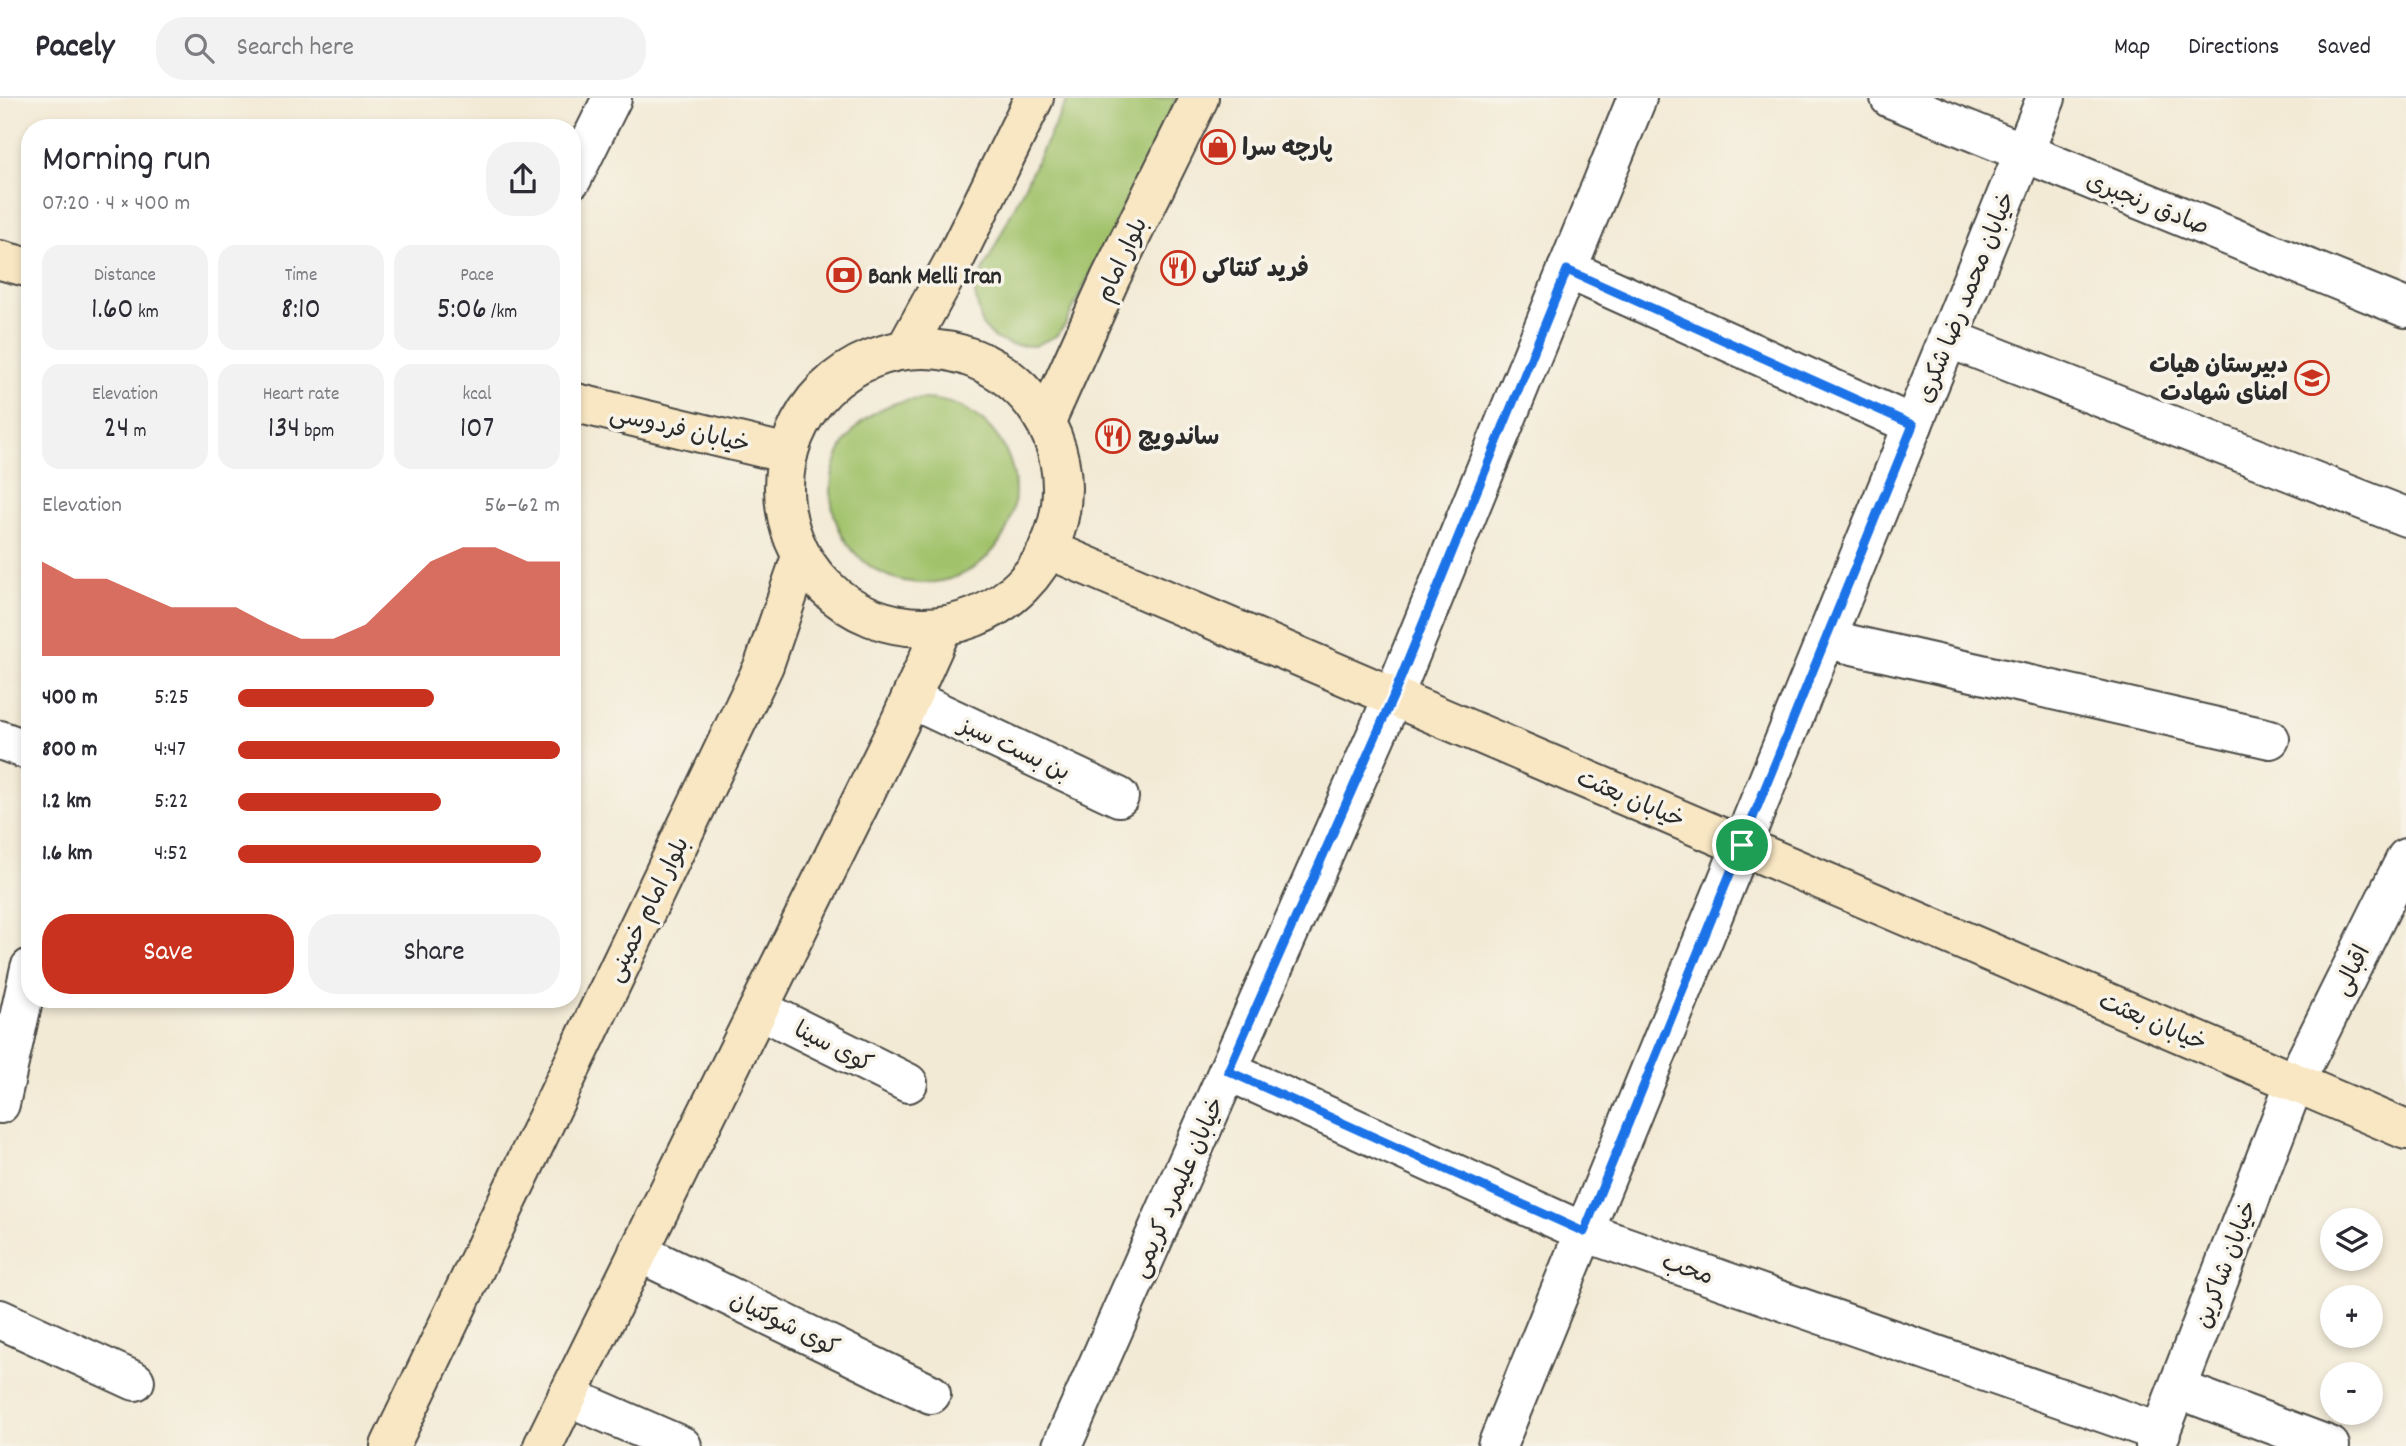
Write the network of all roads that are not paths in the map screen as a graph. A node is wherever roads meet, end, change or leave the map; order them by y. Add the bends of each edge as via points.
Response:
1 (612, 98) edge
2 (1034, 98) edge
3 (1199, 98) edge
4 (1637, 98) edge
5 (1890, 98) edge
6 (2046, 98) edge
7 (2023, 153) junction
8 (581, 161) edge
9 (0, 260) edge
10 (21, 266) edge
11 (1567, 270) junction
12 (2406, 308) edge
13 (1948, 338) junction
14 (905, 349) junction
15 (581, 404) edge
16 (1046, 421) junction
17 (1913, 425) junction
18 (788, 454) junction
19 (2406, 517) edge
20 (1050, 550) junction
21 (801, 558) junction
22 (943, 626) junction
23 (1826, 639) junction
24 (1393, 697) junction
25 (911, 699) junction
26 (2270, 739) dead end
27 (0, 740) edge
28 (21, 748) edge
29 (1119, 797) dead end
30 (1742, 845) junction
31 (2406, 858) edge
32 (21, 992) edge
33 (759, 1009) junction
34 (9, 1023) edge
35 (1228, 1071) junction
36 (2295, 1082) junction
37 (908, 1083) dead end
38 (0, 1104) edge
39 (2406, 1130) edge
40 (1584, 1232) junction
41 (638, 1252) junction
42 (0, 1319) edge
43 (135, 1381) dead end
44 (2178, 1388) junction
45 (931, 1394) dead end
46 (567, 1396) junction
47 (2158, 1439) edge
48 (390, 1446) edge
49 (543, 1446) edge
50 (682, 1446) edge
51 (1062, 1446) edge
52 (1497, 1446) edge
53 (2330, 1446) edge

1 - 8 street
2 - 14 main road via 955,260
3 - 16 main road, بلوار امام
4 - 11 street, خیابان علیمرد کریمی
5 - 7 street, صادق رنجبری
6 - 7 street, خیابان محمد رضا شکری
7 - 12 street, صادق رنجبری
7 - 13 street, خیابان محمد رضا شکری
9 - 10 main road
11 - 17 street
11 - 24 street, خیابان علیمرد کریمی
13 - 17 street, خیابان محمد رضا شکری
13 - 19 street
14 - 16 main road via 947,350 987,364 1021,388
14 - 18 main road via 868,360 836,378 810,406
15 - 18 main road, خیابان فردوسی
16 - 20 main road via 1062,463 1062,507
17 - 23 street, خیابان محمد رضا شکری
18 - 21 main road via 783,479 786,518
20 - 22 main road via 1023,586 986,613
20 - 24 main road, خیابان بعثت
21 - 22 main road via 827,590 862,613 901,626
21 - 48 main road, بلوار امام خمینی via 764,664
22 - 25 main road
23 - 26 street
23 - 30 street, خیابان محمد رضا شکری
24 - 30 main road, خیابان بعثت
24 - 35 street, خیابان علیمرد کریمی
25 - 29 street, بن بست سبز
25 - 33 main road
27 - 28 street
30 - 36 main road, خیابان بعثت
30 - 40 street, خیابان محمد رضا شکری
31 - 36 street, اقبالی
32 - 34 street
33 - 37 street, کوی سینا
33 - 41 main road
34 - 38 street
35 - 40 street, محب
35 - 51 street, خیابان علیمرد کریمی
36 - 39 main road, خیابان بعثت
36 - 44 street, خیابان شاکرین
40 - 47 street, محب
40 - 52 street, خیابان محمد رضا شکری
41 - 45 street, کوی شوکتیان
41 - 46 main road
42 - 43 street
44 - 47 street, خیابان شاکرین
44 - 53 street
46 - 49 main road
46 - 50 street

